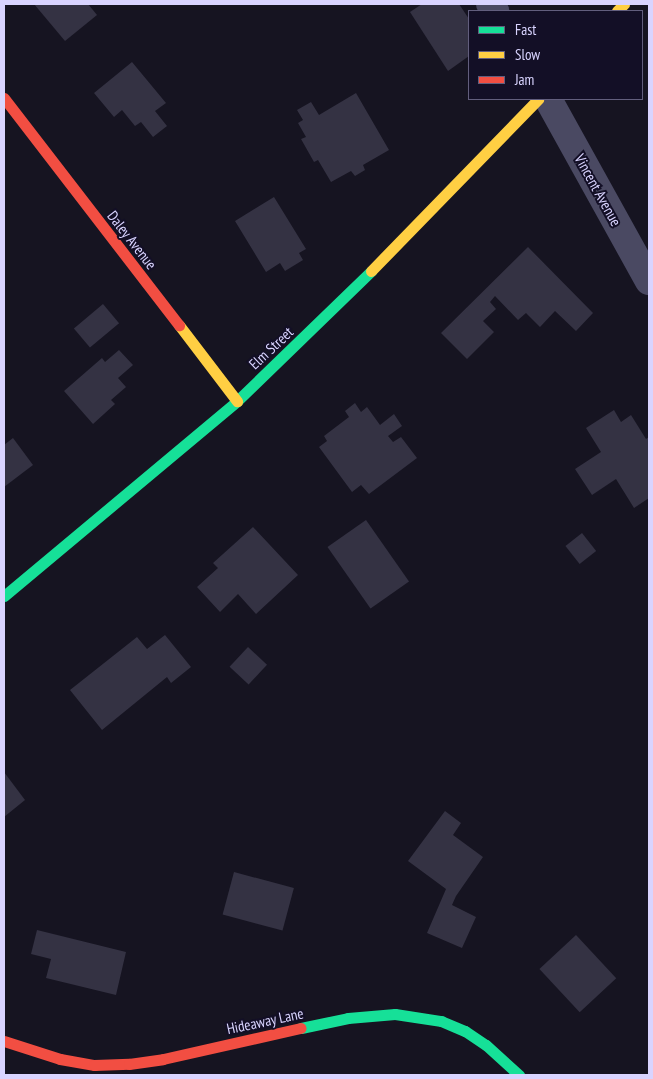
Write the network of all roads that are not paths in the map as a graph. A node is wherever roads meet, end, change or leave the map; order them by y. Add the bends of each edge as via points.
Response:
1 (4, 98) edge
2 (537, 100) edge
3 (549, 100) edge
4 (649, 281) edge
5 (237, 400) junction
6 (4, 596) edge
7 (4, 1041) edge
8 (519, 1075) edge

1 - 5 street, Daley Avenue
2 - 5 street, Elm Street via 312,331
3 - 4 street, Vincent Avenue
5 - 6 street, Elm Street
7 - 8 street, Hideaway Lane via 60,1060 94,1065 129,1064 348,1018 395,1014 441,1021 465,1031

